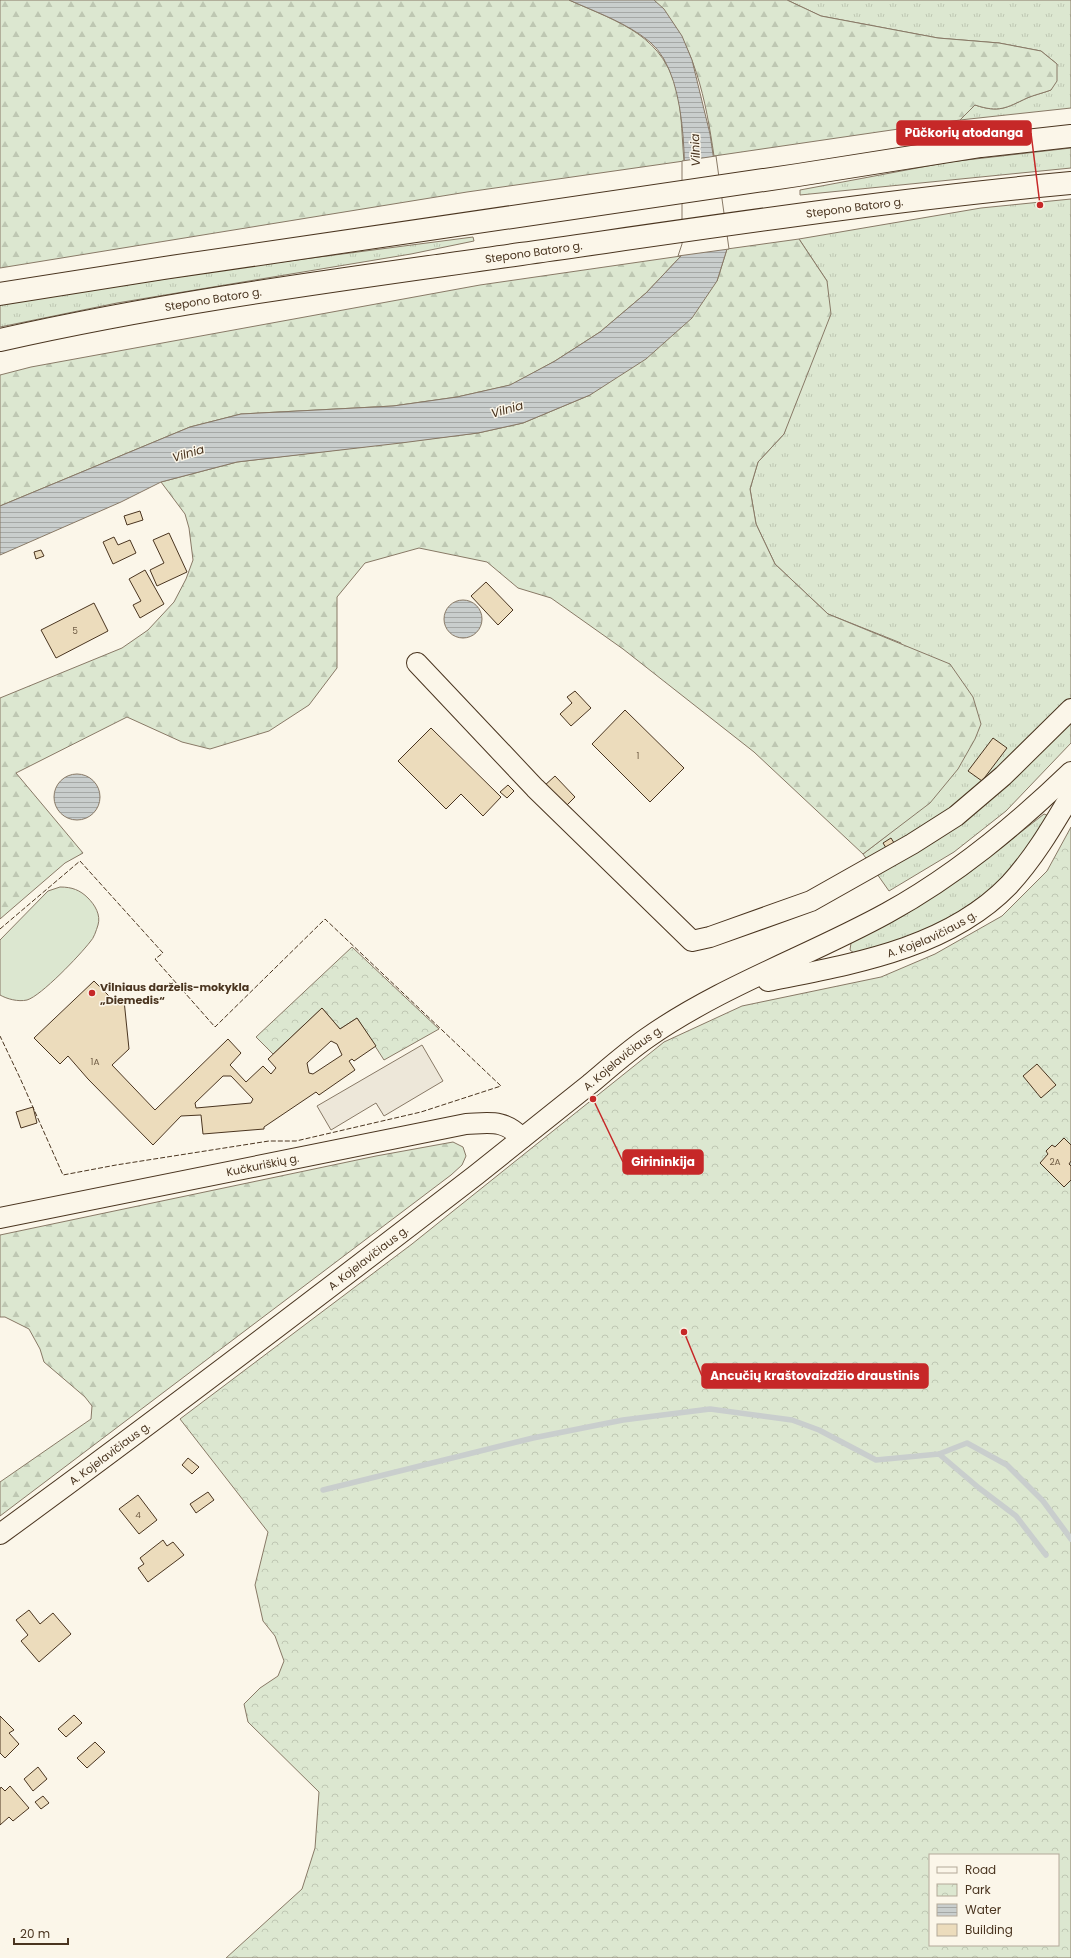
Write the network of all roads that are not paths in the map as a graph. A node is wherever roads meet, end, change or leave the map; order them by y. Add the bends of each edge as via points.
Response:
1 (1071, 136) edge
2 (1071, 183) edge
3 (0, 294) edge
4 (0, 340) edge
5 (417, 663) dead end
6 (1071, 709) edge
7 (1071, 772) edge
8 (1071, 796) edge
9 (738, 986) junction
10 (522, 1138) junction
11 (0, 1218) edge
12 (0, 1534) edge

1 - 3 main road via 981,146
2 - 4 main road, Stepono Batoro g. via 803,213 477,260 142,310
5 - 6 street via 535,788 692,941 811,901 912,844 956,816 1003,776
7 - 9 street, A. Kojelavičiaus g. via 982,851 932,885 882,916
8 - 9 street, A. Kojelavičiaus g. via 1037,851 1008,885 971,916 932,936 884,955
9 - 10 street, A. Kojelavičiaus g. via 681,1015 644,1040
10 - 11 street, Kučkuriškių g. via 504,1124 466,1124
10 - 12 street, A. Kojelavičiaus g. via 230,1365

